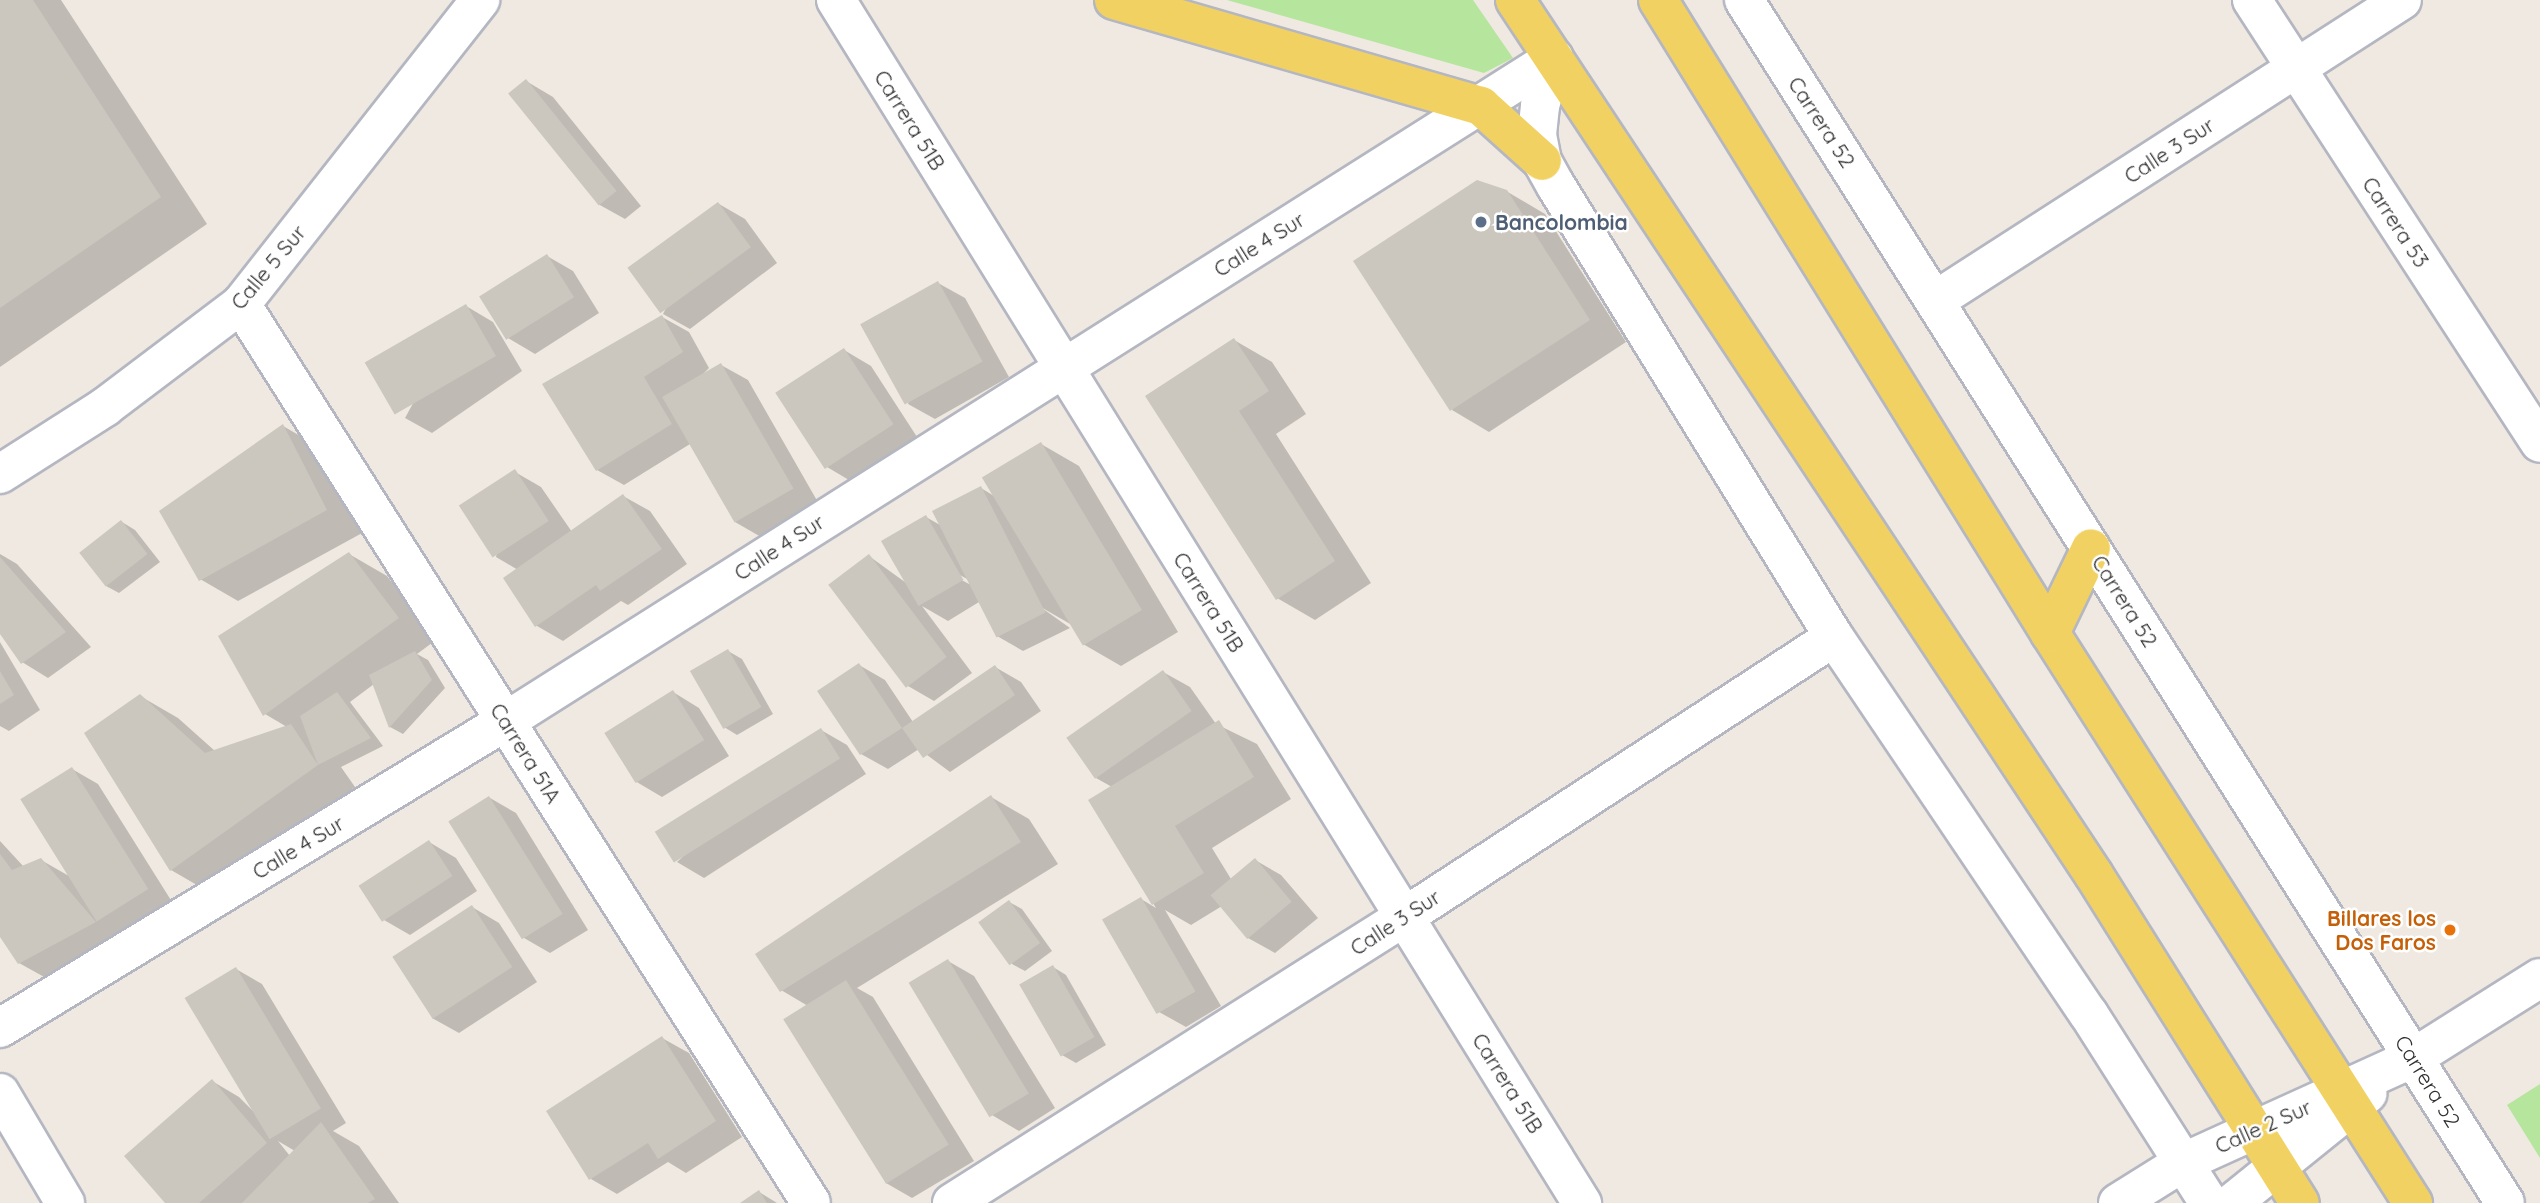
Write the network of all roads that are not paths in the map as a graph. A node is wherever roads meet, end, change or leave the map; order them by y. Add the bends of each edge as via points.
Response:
1 (480, 0) edge
2 (836, 0) edge
3 (1114, 0) edge
4 (1515, 0) edge
5 (1657, 0) edge
6 (1744, 0) edge
7 (2252, 0) edge
8 (2402, 0) edge
9 (1554, 58) junction
10 (2296, 68) junction
11 (1481, 107) junction
12 (1542, 161) junction
13 (1936, 300) junction
14 (241, 304) junction
15 (1062, 366) junction
16 (2537, 432) edge
17 (0, 474) edge
18 (2091, 548) junction
19 (2050, 633) junction
20 (1834, 637) junction
21 (506, 721) junction
22 (1404, 917) junction
23 (2540, 978) edge
24 (0, 1028) edge
25 (2413, 1058) junction
26 (0, 1093) edge
27 (2346, 1099) junction
28 (2255, 1130) junction
29 (2182, 1163) junction
30 (2277, 1166) junction
31 (65, 1203) edge
32 (811, 1203) edge
33 (952, 1203) edge
34 (1582, 1203) edge
35 (2118, 1203) edge
36 (2209, 1203) edge
37 (2232, 1203) edge
38 (2300, 1203) edge
39 (2413, 1203) edge
40 (2505, 1203) edge

1 - 14 street, Calle 5 Sur
2 - 15 street, Carrera 51B
3 - 11 main road
4 - 9 main road
5 - 19 main road
6 - 13 street, Carrera 52
7 - 10 street, Carrera 53
8 - 10 street, Calle 3 Sur
9 - 11 street, Calle 4 Sur
9 - 12 street via 1540,106 1537,135
9 - 28 main road via 2094,875
10 - 13 street, Calle 3 Sur
10 - 16 street, Carrera 53
11 - 12 main road via 1499,118
11 - 15 street, Calle 4 Sur
12 - 20 street
13 - 18 street, Carrera 52
14 - 17 street, Calle 5 Sur via 105,407
14 - 21 street, Carrera 51A
15 - 21 street, Calle 4 Sur
15 - 22 street, Carrera 51B
18 - 19 main road
18 - 25 street, Carrera 52
19 - 27 main road
20 - 22 street, Calle 3 Sur
20 - 29 street via 2088,1013
21 - 24 street, Calle 4 Sur
21 - 32 street, Carrera 51A
22 - 33 street, Calle 3 Sur
22 - 34 street, Carrera 51B
23 - 25 street, Calle 2 Sur
25 - 27 street, Calle 2 Sur
25 - 40 street, Carrera 52
26 - 31 street
27 - 28 street, Calle 2 Sur
27 - 30 street, Calle 2 Sur
27 - 39 main road
28 - 29 street, Calle 2 Sur
28 - 30 main road
29 - 35 street, Calle 2 Sur
29 - 36 street
30 - 37 street, Calle 2 Sur
30 - 38 main road

